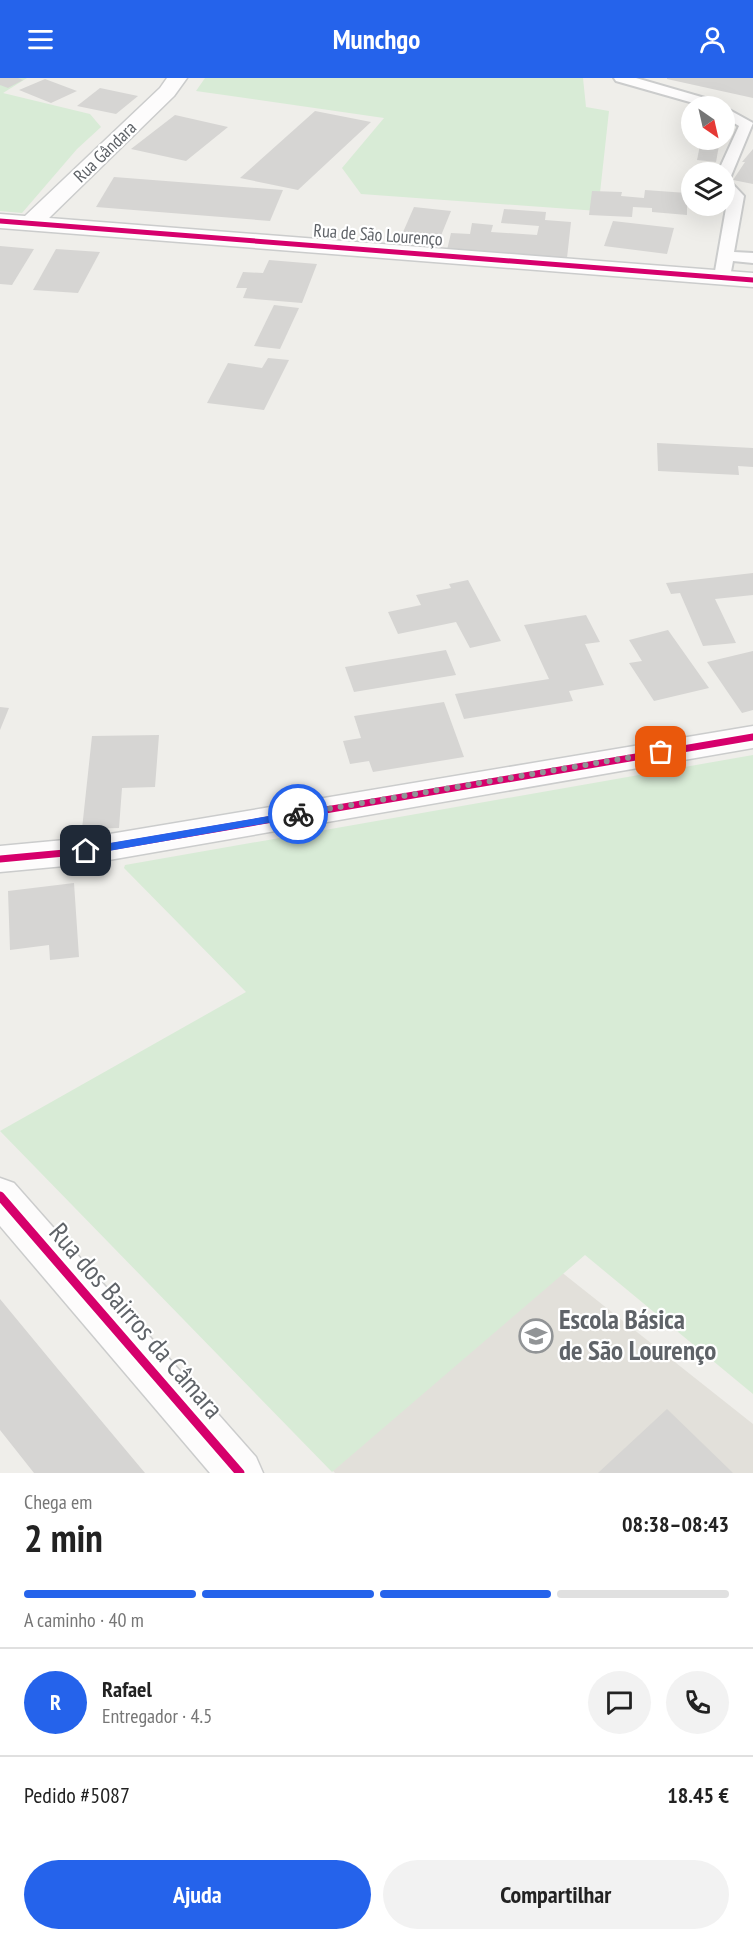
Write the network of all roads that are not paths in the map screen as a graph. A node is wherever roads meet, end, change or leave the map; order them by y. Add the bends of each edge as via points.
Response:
1 (177, 78) edge
2 (621, 78) edge
3 (683, 96) edge
4 (735, 118) edge
5 (730, 162) edge
6 (736, 195) joint
7 (753, 199) edge
8 (0, 221) edge
9 (31, 223) junction
10 (753, 258) edge
11 (724, 266) junction
12 (753, 280) edge
13 (753, 737) edge
14 (0, 859) edge
15 (0, 1196) edge
16 (240, 1473) edge

1 - 9 street, Rua Gândara
2 - 3 lane
4 - 5 lane via 747,125
6 - 7 lane
6 - 11 lane
8 - 9 street, Rua de São Lourenço
9 - 11 street, Rua de São Lourenço
10 - 11 lane
11 - 12 street, Rua de São Lourenço
13 - 14 street via 86,851
15 - 16 street, Rua dos Bairros da Câmara

